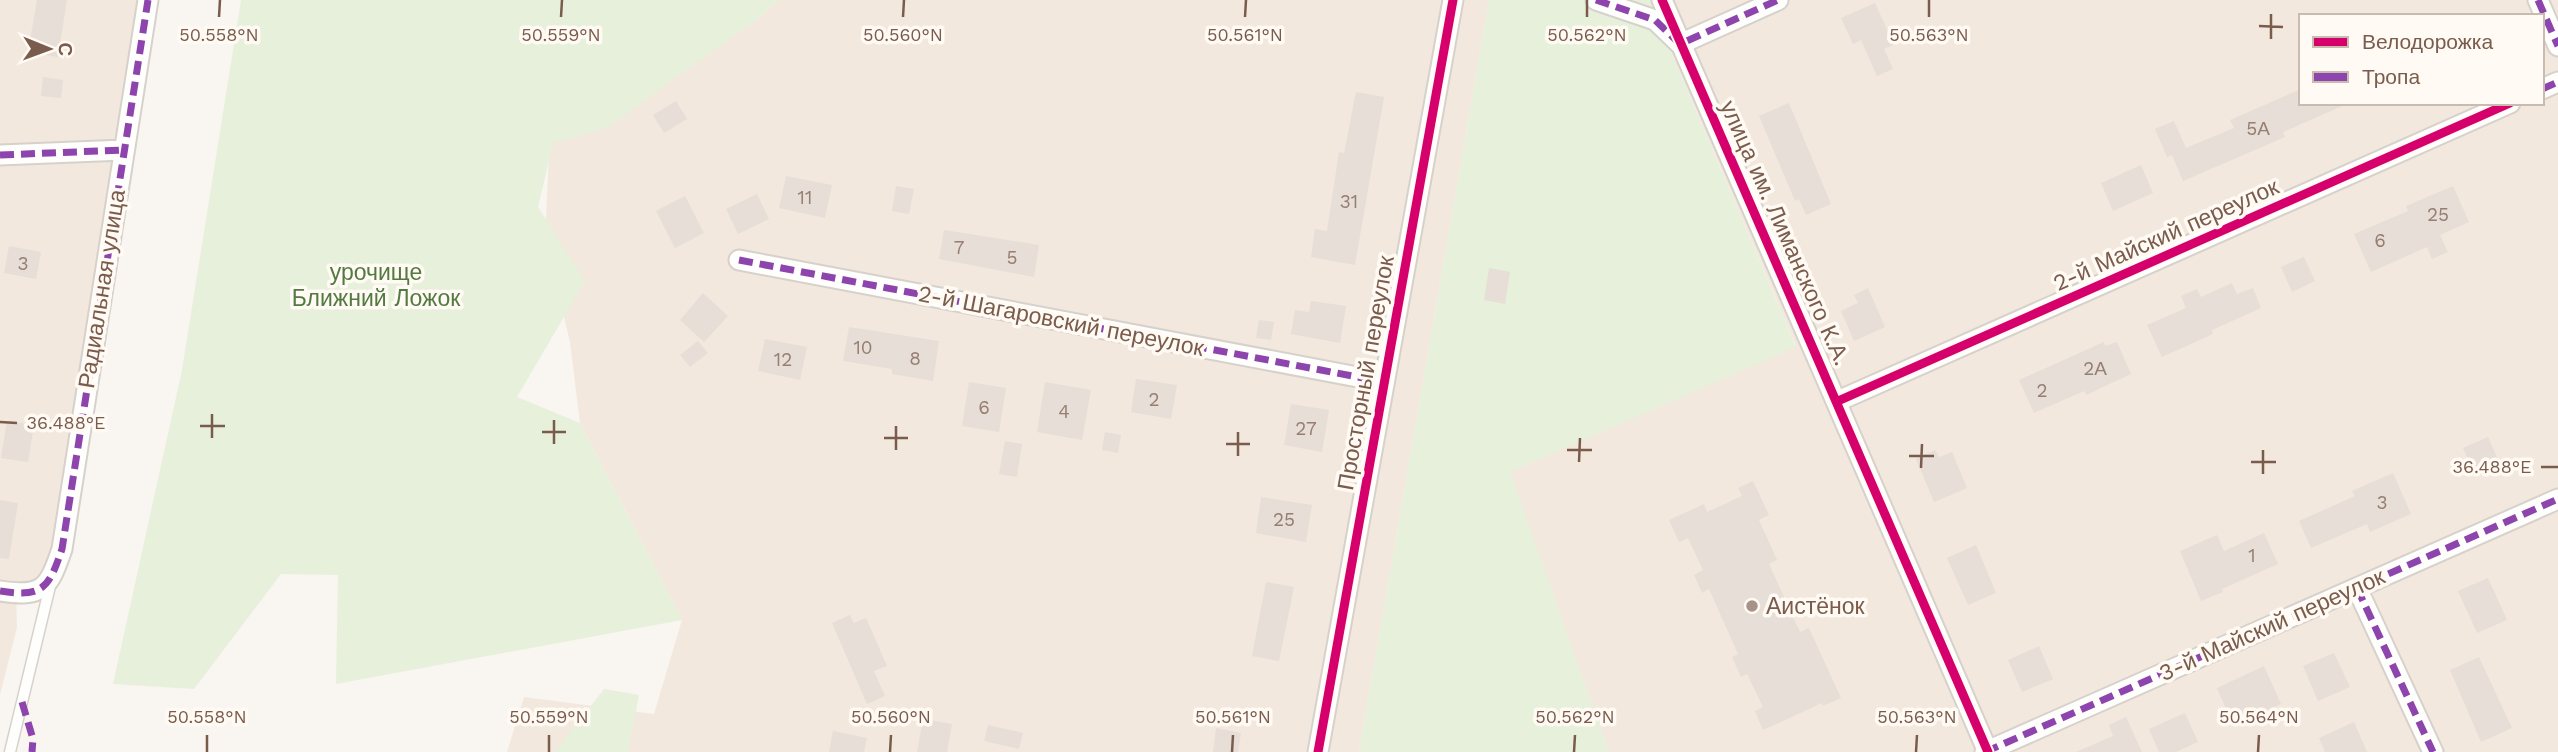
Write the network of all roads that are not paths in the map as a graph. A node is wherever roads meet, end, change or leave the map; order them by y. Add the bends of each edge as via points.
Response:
1 (148, 0) edge
2 (1453, 0) edge
3 (1596, 0) edge
4 (1662, 0) edge
5 (1778, 0) edge
6 (2538, 0) edge
7 (1680, 44) junction
8 (2558, 46) edge
9 (2505, 105) edge
10 (124, 150) junction
11 (0, 155) edge
12 (739, 260) dead end
13 (1384, 382) junction
14 (1838, 401) junction
15 (2558, 499) edge
16 (51, 580) junction
17 (2357, 588) junction
18 (8, 592) edge
19 (10, 752) edge
20 (1318, 752) edge
21 (1987, 752) edge
22 (2433, 752) edge

1 - 10 street, Радиальная улица
2 - 13 street, Просторный переулок
3 - 7 street via 1655,20
4 - 7 street, улица им. Лиманского К.А.
5 - 7 street
6 - 8 street
7 - 14 street, улица им. Лиманского К.А.
9 - 14 street, 2-й Майский переулок
10 - 11 street
10 - 16 street, Радиальная улица via 62,549
12 - 13 street, 2-й Шагаровский переулок
13 - 20 street, Просторный переулок
14 - 21 street, улица им. Лиманского К.А.
15 - 17 street, 3-й Майский переулок
16 - 18 street via 32,593
16 - 19 lane
17 - 21 street, 3-й Майский переулок
17 - 22 street

